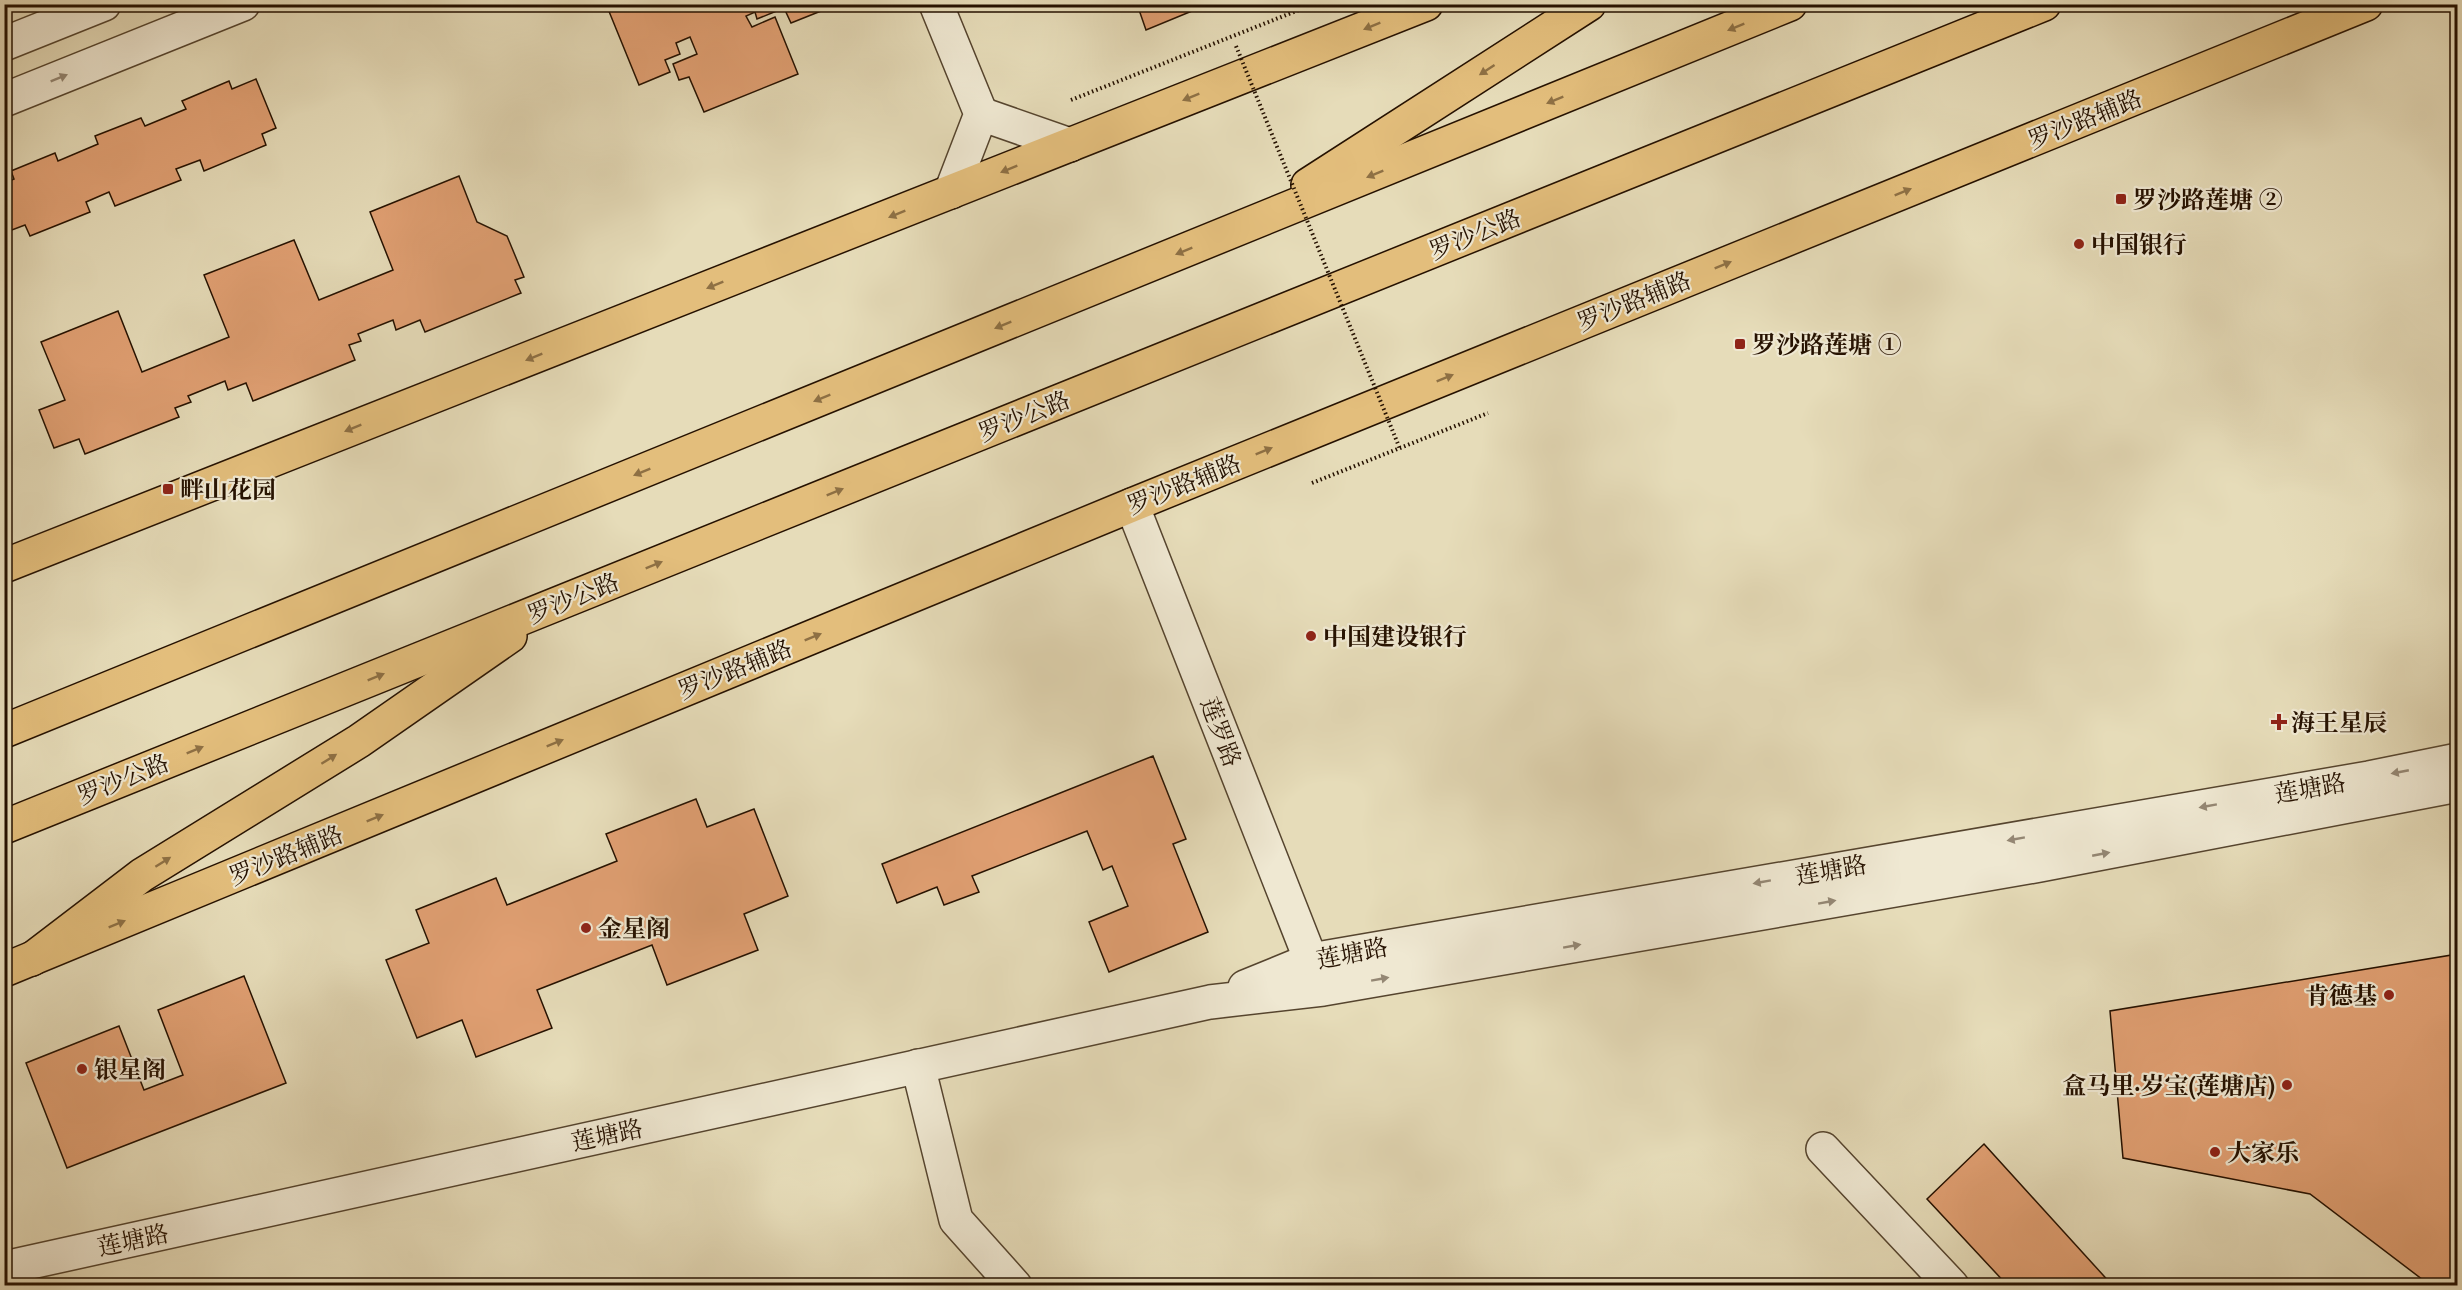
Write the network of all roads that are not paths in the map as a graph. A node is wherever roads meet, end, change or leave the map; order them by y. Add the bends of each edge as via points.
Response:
1 (104, 4) edge
2 (243, 4) edge
3 (936, 4) edge
4 (1426, 4) edge
5 (1589, 4) edge
6 (1790, 4) edge
7 (2044, 4) edge
8 (2366, 4) edge
9 (4, 44) edge
10 (4, 100) edge
11 (981, 114) junction
12 (1070, 145) junction
13 (951, 192) junction
14 (1238, 229) junction
15 (1132, 505) junction
16 (4, 566) edge
17 (547, 608) junction
18 (4, 731) edge
19 (2457, 760) edge
20 (2457, 785) edge
21 (4, 827) edge
22 (18, 964) edge
23 (1317, 974) junction
24 (918, 1066) junction
25 (1823, 1149) dead end
26 (4, 1268) edge
27 (1015, 1286) edge
28 (1952, 1286) edge

1 - 9 street
10 -> 2 street
3 - 11 street
4 -> 12 main road
5 -> 14 main road
6 -> 14 main road
17 -> 7 main road, 罗沙公路
15 -> 8 main road, 罗沙路辅路
11 - 12 street
11 - 13 street
12 -> 13 main road
13 -> 16 main road
14 -> 18 main road
22 -> 15 main road, 罗沙路辅路
15 - 23 street, 莲罗路
21 -> 17 main road, 罗沙公路
22 -> 17 main road via 142,875 359,741
19 -> 23 street, 莲塘路
23 -> 20 street, 莲塘路 via 2040,865
23 - 24 street, 莲塘路 via 1210,1002
24 - 26 street, 莲塘路
24 - 27 street via 956,1220
25 - 28 street

